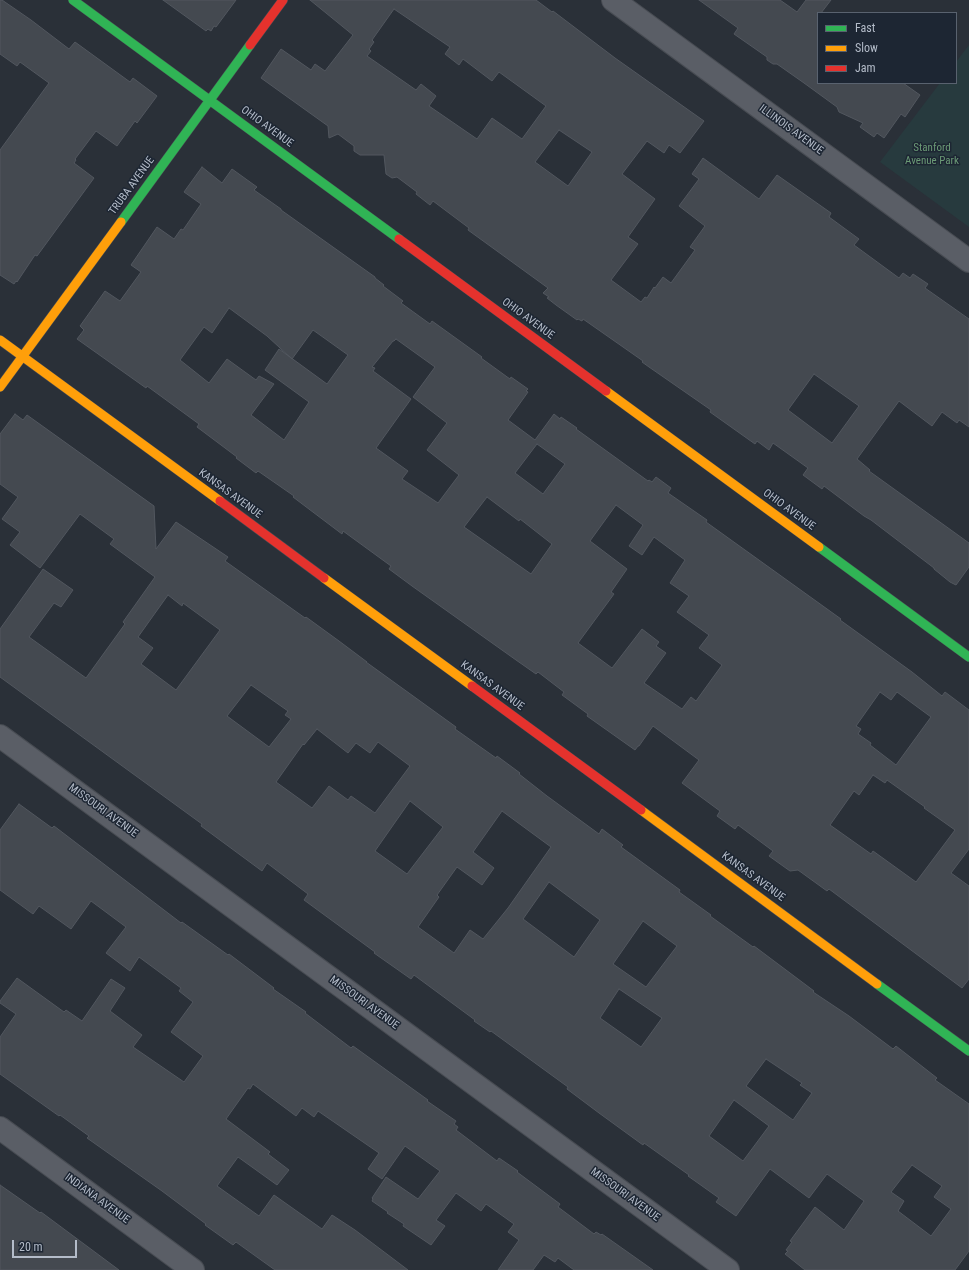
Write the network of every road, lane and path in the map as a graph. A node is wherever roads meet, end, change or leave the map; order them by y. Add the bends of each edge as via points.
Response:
1 (73, 0) edge
2 (283, 0) edge
3 (613, 0) edge
4 (210, 100) junction
5 (969, 261) edge
6 (0, 340) edge
7 (22, 356) junction
8 (0, 386) edge
9 (969, 657) edge
10 (0, 736) edge
11 (969, 1051) edge
12 (0, 1128) edge
13 (193, 1270) edge
14 (728, 1270) edge

1 - 4 street, OHIO AVENUE
2 - 4 street, TRUBA AVENUE
3 - 5 street, ILLINOIS AVENUE
4 - 7 street, TRUBA AVENUE
4 - 9 street, OHIO AVENUE
6 - 7 street, KANSAS AVENUE
7 - 8 street, TRUBA AVENUE
7 - 11 street, KANSAS AVENUE
10 - 14 street, MISSOURI AVENUE
12 - 13 street, INDIANA AVENUE

